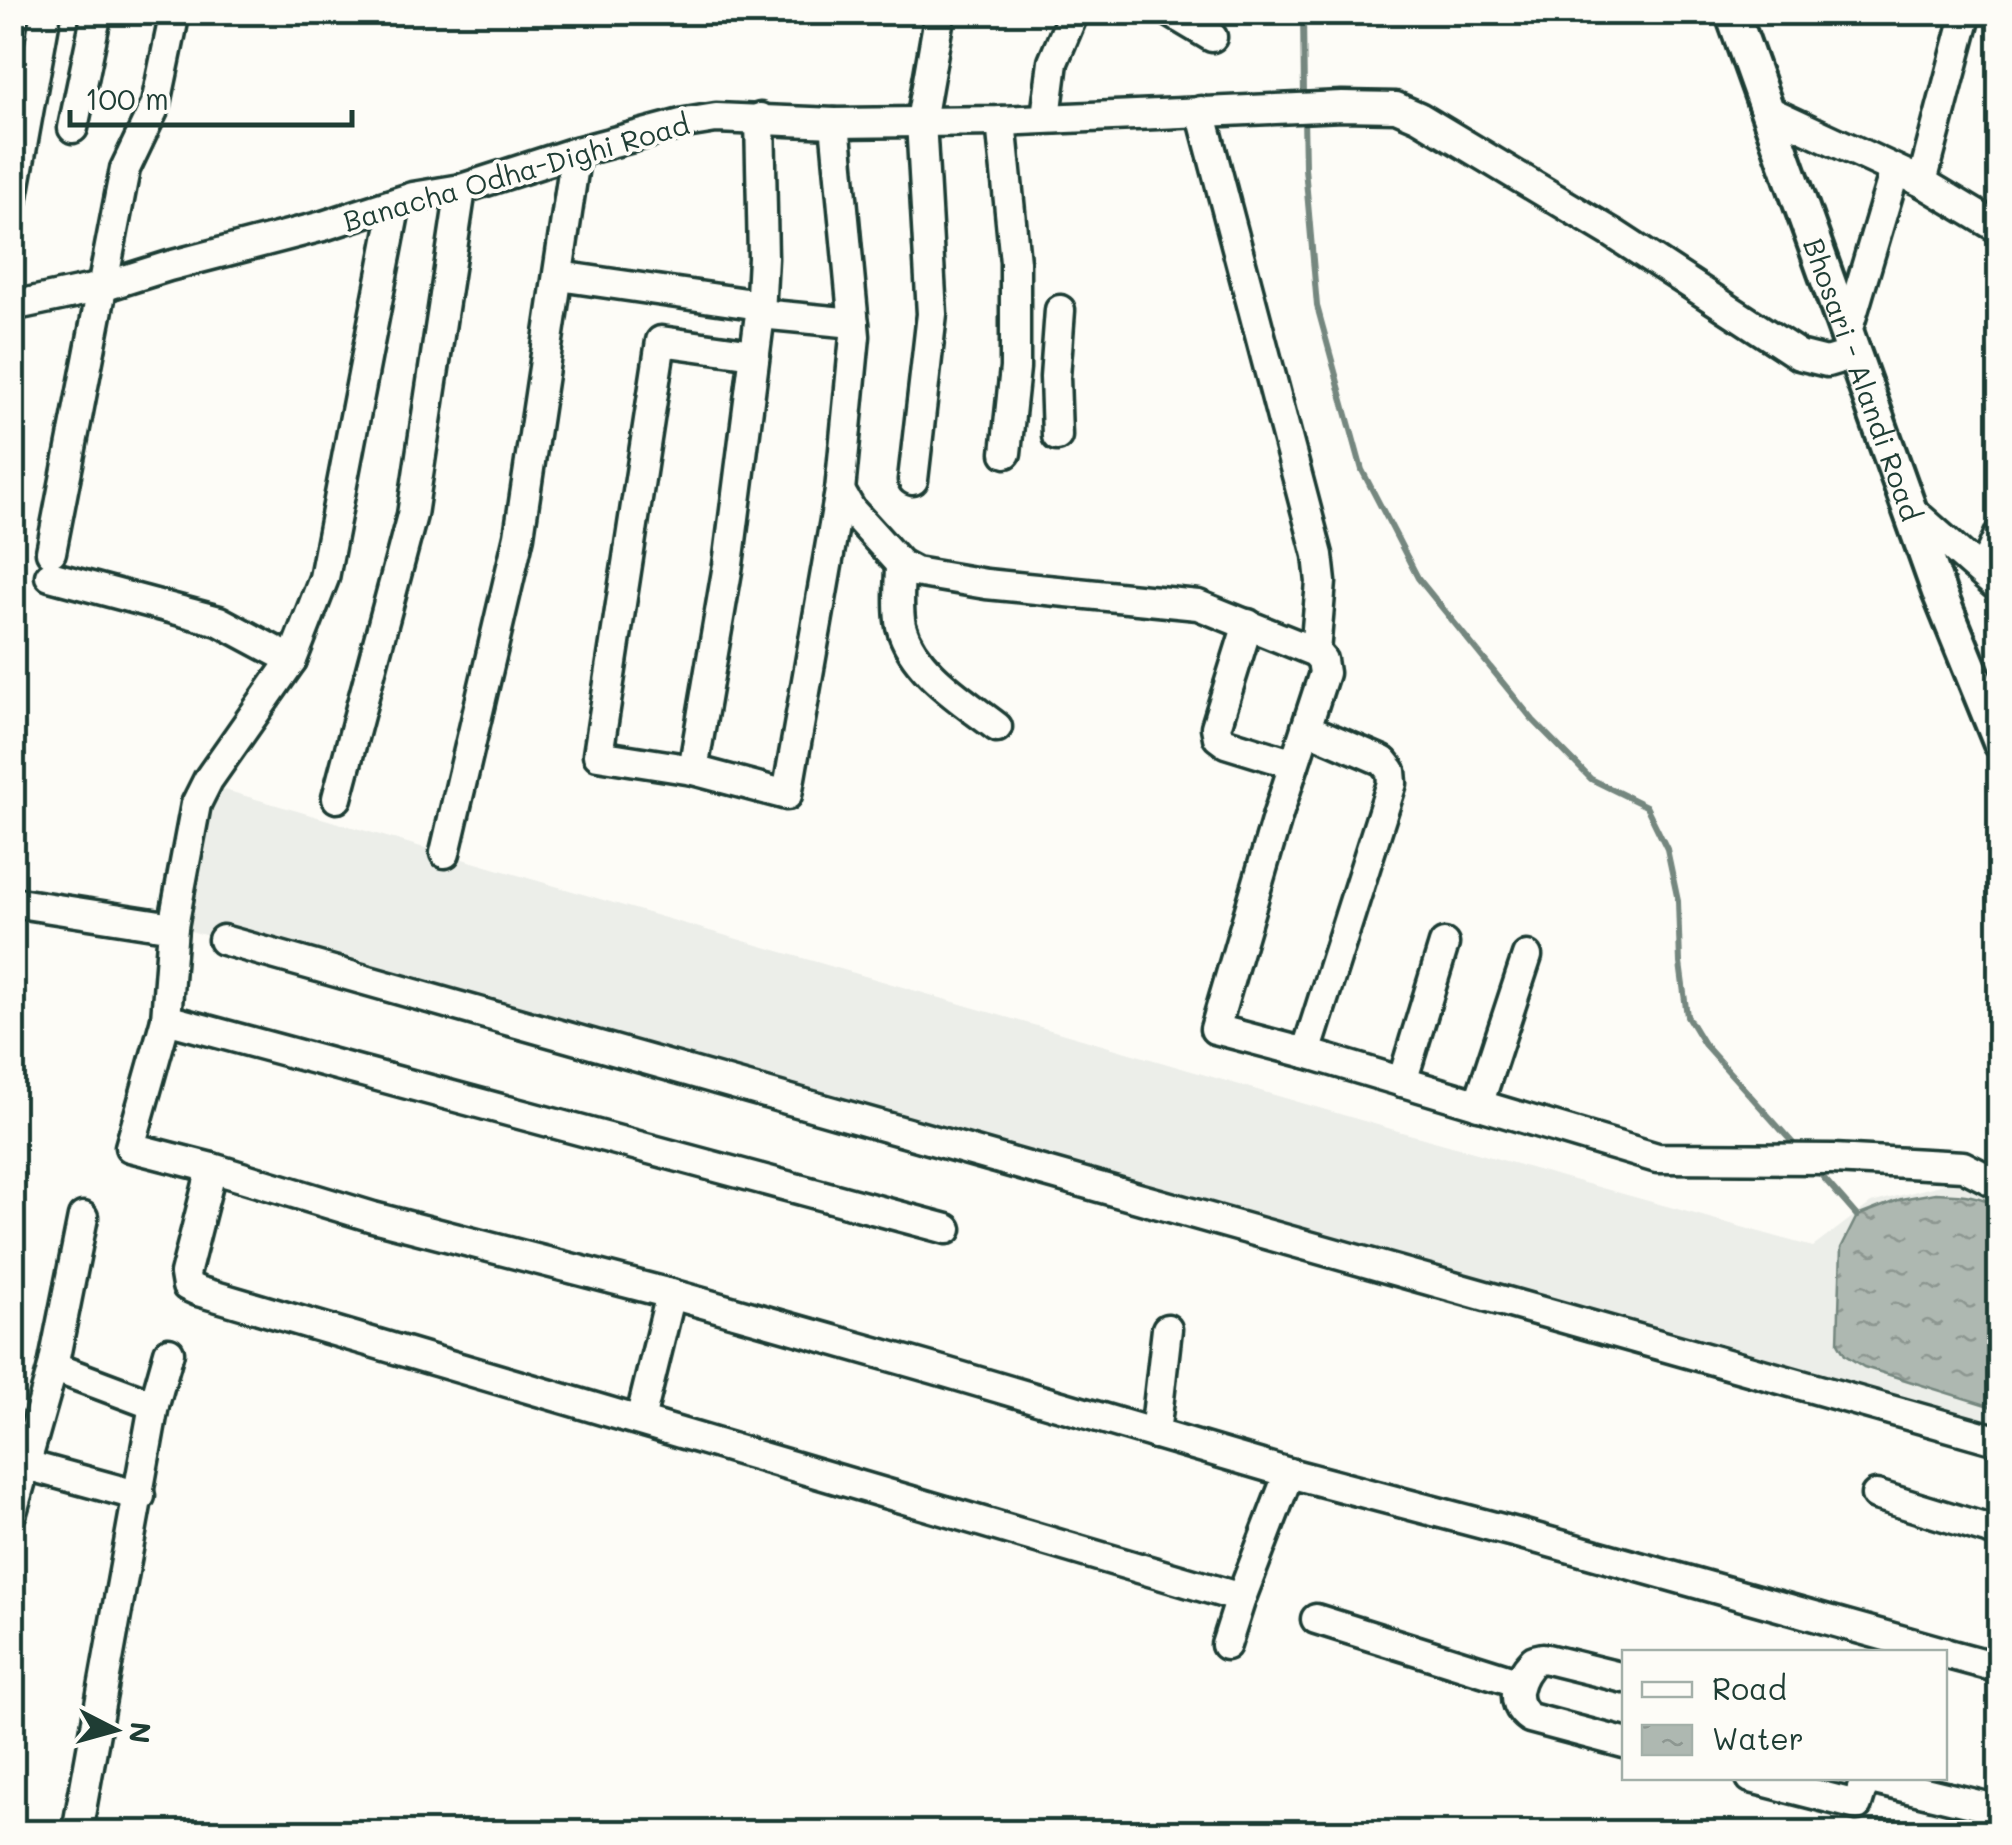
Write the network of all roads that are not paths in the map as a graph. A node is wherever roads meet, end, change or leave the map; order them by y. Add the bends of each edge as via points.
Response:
1 (46, 12) edge
2 (97, 12) edge
3 (175, 12) edge
4 (940, 12) edge
5 (1074, 12) edge
6 (1170, 12) edge
7 (1732, 12) edge
8 (1966, 12) edge
9 (1212, 37) dead end
10 (1201, 111) junction
11 (1769, 111) junction
12 (760, 118) junction
13 (1046, 118) junction
14 (920, 121) junction
15 (1001, 121) junction
16 (835, 124) junction
17 (73, 128) dead end
18 (576, 152) junction
19 (1895, 170) junction
20 (1922, 182) junction
21 (461, 190) junction
22 (12, 202) edge
23 (396, 204) junction
24 (2000, 229) edge
25 (559, 276) junction
26 (102, 287) junction
27 (666, 293) junction
28 (12, 306) edge
29 (760, 310) junction
30 (1015, 314) junction
31 (854, 324) junction
32 (661, 342) junction
33 (1851, 343) junction
34 (754, 354) junction
35 (1014, 378) junction
36 (1056, 378) junction
37 (1058, 436) dead end
38 (1006, 453) dead end
39 (913, 480) dead end
40 (840, 492) junction
41 (1910, 510) junction
42 (2000, 533) edge
43 (900, 564) junction
44 (1991, 580) edge
45 (1248, 624) junction
46 (1314, 652) junction
47 (292, 660) junction
48 (997, 727) dead end
49 (1306, 728) junction
50 (2000, 742) edge
51 (1294, 764) junction
52 (694, 770) junction
53 (338, 798) dead end
54 (445, 853) dead end
55 (12, 902) edge
56 (173, 927) junction
57 (223, 940) dead end
58 (1444, 944) dead end
59 (1527, 956) dead end
60 (170, 957) junction
61 (166, 1020) junction
62 (1306, 1053) junction
63 (139, 1066) dead end
64 (1402, 1082) junction
65 (1478, 1105) junction
66 (212, 1168) junction
67 (2000, 1185) edge
68 (83, 1217) dead end
69 (947, 1230) dead end
70 (671, 1294) junction
71 (1167, 1329) dead end
72 (168, 1352) dead end
73 (53, 1367) junction
74 (154, 1406) junction
75 (640, 1420) junction
76 (1155, 1434) junction
77 (2000, 1440) edge
78 (26, 1465) junction
79 (1288, 1474) junction
80 (1876, 1495) dead end
81 (140, 1496) junction
82 (12, 1512) edge
83 (2000, 1533) edge
84 (1241, 1598) junction
85 (1316, 1619) dead end
86 (1226, 1644) dead end
87 (1933, 1650) edge
88 (1947, 1654) edge
89 (2000, 1668) edge
90 (1622, 1678) edge
91 (1517, 1682) junction
92 (1622, 1743) edge
93 (1759, 1780) edge
94 (1865, 1780) edge
95 (1874, 1780) edge
96 (2000, 1810) edge
97 (77, 1832) edge

1 - 22 street
2 - 17 street
3 - 26 street via 156,104 124,169
4 - 14 street
5 - 13 street via 1053,62
6 - 9 street
7 - 11 main road, Bhosari - Alandi Road
8 - 20 street
10 - 13 street, Banacha Odha-Dighi Road
10 - 33 street, Banacha Odha-Dighi Road via 1396,108 1614,234 1799,355 1827,362
10 - 46 street via 1318,555
11 - 19 street
11 - 33 main road, Bhosari - Alandi Road
12 - 16 street, Banacha Odha-Dighi Road
12 - 18 street, Banacha Odha-Dighi Road via 685,122
12 - 29 street
13 - 15 street, Banacha Odha-Dighi Road
14 - 15 street, Banacha Odha-Dighi Road
14 - 16 street, Banacha Odha-Dighi Road
14 - 39 street via 932,314
15 - 30 street
16 - 31 street
18 - 21 street, Banacha Odha-Dighi Road
18 - 25 street
19 - 20 street
19 - 33 street
20 - 24 street
21 - 23 street, Banacha Odha-Dighi Road
21 - 53 street via 412,515
23 - 26 street, Banacha Odha-Dighi Road
23 - 47 street via 324,578
25 - 27 street
25 - 54 street via 519,536
26 - 28 street, Banacha Odha-Dighi Road
26 - 47 street via 51,564 219,622
27 - 29 street
27 - 32 street
29 - 31 street
29 - 34 street
30 - 35 street
30 - 36 street via 1070,309
31 - 40 street
32 - 34 street
32 - 52 street via 598,755
33 - 41 main road, Bhosari - Alandi Road
34 - 52 street
35 - 36 street
35 - 38 street
36 - 37 street
40 - 43 street
40 - 52 street via 786,795
41 - 44 street
41 - 50 main road, Bhosari - Alandi Road
42 - 44 street
43 - 45 street via 986,584 1198,606
43 - 48 street via 900,624 910,650
45 - 46 street
45 - 51 street via 1218,737
46 - 49 street via 1324,674
47 - 56 street via 196,804
49 - 51 street
49 - 62 street via 1383,761 1392,783
51 - 62 street via 1215,1030
55 - 56 street
56 - 60 street
57 - 77 street
58 - 64 street
59 - 65 street
60 - 61 street
60 - 63 street via 156,964
61 - 66 street via 130,1147
61 - 69 street
62 - 64 street
64 - 65 street
65 - 67 street via 1657,1158 1963,1166
66 - 70 street
66 - 75 street via 186,1286
68 - 73 street
70 - 75 street
70 - 76 street
71 - 76 street
72 - 74 street
73 - 74 street
73 - 78 street
74 - 81 street
75 - 84 street
76 - 79 street
78 - 81 street
78 - 82 street
79 - 84 street
79 - 87 street
80 - 83 street
81 - 97 street
84 - 86 street
85 - 91 street
88 - 89 street
90 - 91 street via 1543,1658
91 - 92 street via 1517,1702 1530,1718
93 - 94 street via 1856,1805
95 - 96 street

